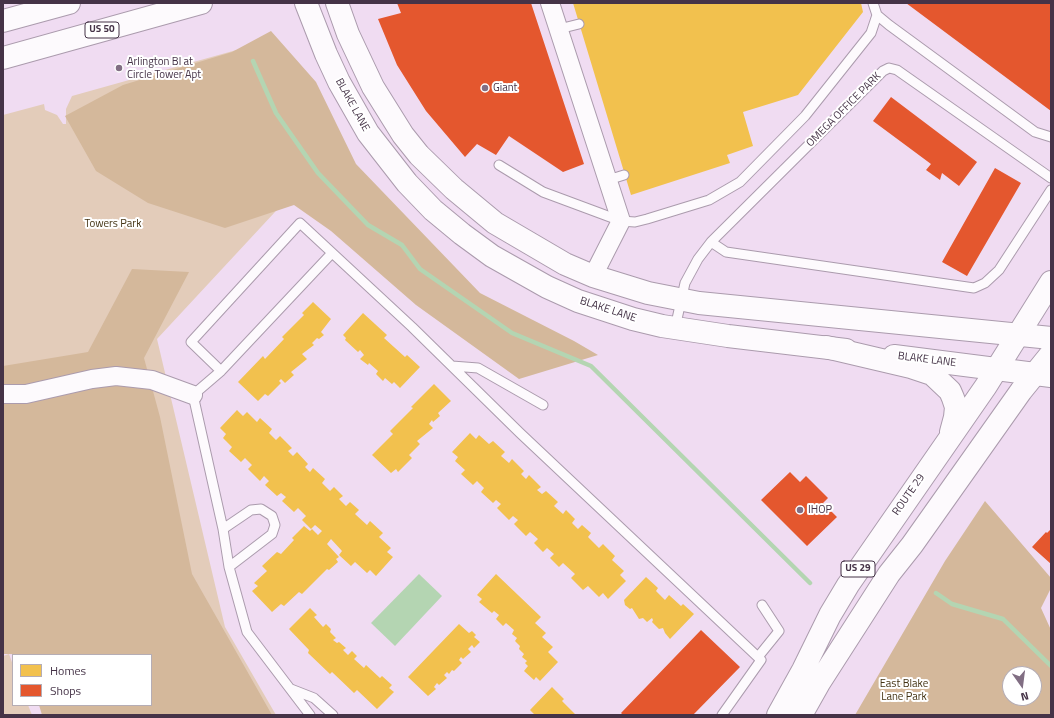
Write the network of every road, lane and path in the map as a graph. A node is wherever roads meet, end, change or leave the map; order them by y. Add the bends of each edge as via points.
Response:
1 (69, 3) edge
2 (201, 3) edge
3 (306, 3) edge
4 (337, 3) edge
5 (550, 3) edge
6 (873, 3) edge
7 (877, 14) junction
8 (3, 21) edge
9 (579, 24) dead end
10 (559, 30) junction
11 (3, 58) edge
12 (1051, 137) edge
13 (499, 165) dead end
14 (1051, 178) edge
15 (1051, 190) edge
16 (621, 221) junction
17 (711, 242) junction
18 (332, 253) junction
19 (593, 276) junction
20 (1051, 282) edge
21 (682, 299) junction
22 (676, 328) junction
23 (1019, 335) junction
24 (1051, 338) edge
25 (826, 347) junction
26 (1051, 354) edge
27 (452, 366) junction
28 (996, 370) junction
29 (221, 371) junction
30 (1043, 375) edge
31 (3, 394) edge
32 (193, 396) junction
33 (543, 404) dead end
34 (950, 436) junction
35 (223, 530) junction
36 (229, 567) junction
37 (762, 606) dead end
38 (758, 657) junction
39 (290, 689) junction
40 (310, 715) edge
41 (333, 715) edge
42 (722, 715) edge
43 (778, 715) edge
44 (801, 715) edge

1 - 8 main road
2 - 11 main road, US 50
3 - 22 main road, BLAKE LANE via 332,68 368,133 407,183 433,210 492,256 548,287 609,312
4 - 19 main road via 348,34 373,87 403,135 419,155 454,189 495,223 542,252
5 - 10 street
6 - 7 lane
7 - 12 lane via 1035,132
7 - 16 lane via 871,33 805,116 740,182 710,200 635,222
9 - 10 lane
10 - 16 street via 616,177
13 - 16 lane via 543,192
14 - 17 lane, OMEGA OFFICE PARK via 897,70 889,68 883,71
15 - 17 lane via 999,270 985,283 974,288 726,252
16 - 19 street
17 - 21 lane, OMEGA OFFICE PARK via 690,271
18 - 27 lane
18 - 29 lane
18 - 29 lane via 300,223 191,342
19 - 21 main road via 648,293
20 - 23 main road, ROUTE 29 / US 29
21 - 22 lane, OMEGA OFFICE PARK
21 - 23 main road via 753,309
22 - 25 main road, BLAKE LANE
23 - 24 main road
23 - 28 main road, ROUTE 29 / US 29
25 - 28 main road, BLAKE LANE
25 - 34 main road via 932,374 950,391 954,402 955,417
26 - 30 main road, US 29
27 - 33 lane via 478,368
27 - 38 lane
28 - 30 main road, BLAKE LANE
28 - 34 main road, ROUTE 29 / US 29
29 - 32 lane
30 - 44 main road, US 29 via 889,574
31 - 32 street via 26,394 116,376 152,380
32 - 35 lane
34 - 43 main road, ROUTE 29 / US 29 via 848,584
35 - 36 lane
35 - 36 lane via 251,510 261,509 272,516 275,525 272,534
36 - 39 lane via 247,632
37 - 38 lane via 779,631
38 - 42 lane via 761,660
39 - 40 lane
39 - 41 lane via 314,698

